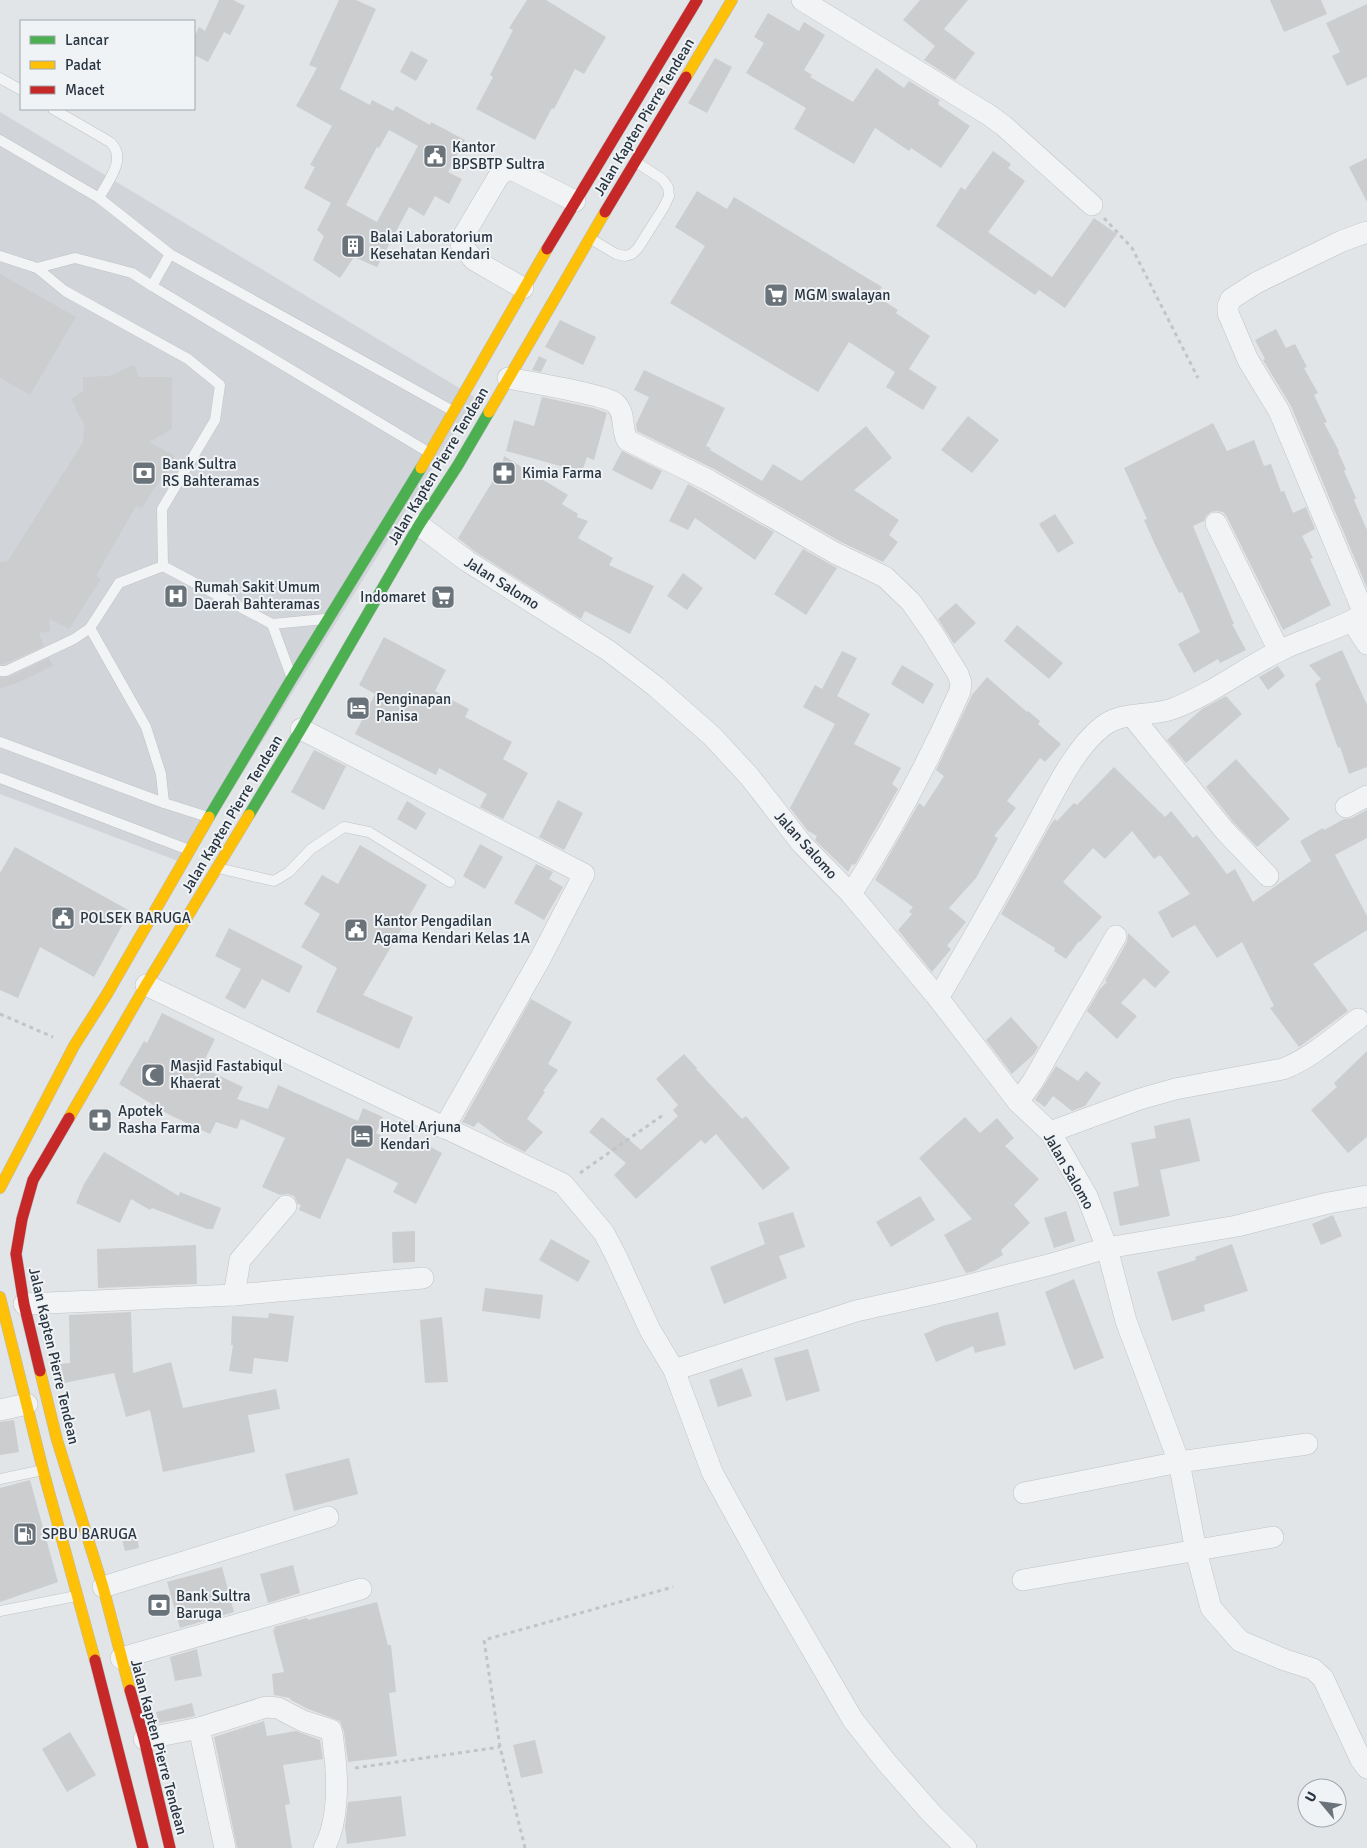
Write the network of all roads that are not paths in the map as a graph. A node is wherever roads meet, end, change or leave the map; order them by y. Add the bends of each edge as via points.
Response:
1 (697, 0) edge
2 (732, 0) edge
3 (802, 0) edge
4 (0, 78) edge
5 (20, 89) edge
6 (55, 110) edge
7 (0, 140) edge
8 (635, 161) junction
9 (99, 198) junction
10 (575, 201) junction
11 (1092, 205) road end
12 (1367, 232) edge
13 (590, 238) junction
14 (170, 254) junction
15 (0, 256) edge
16 (37, 268) junction
17 (152, 286) junction
18 (523, 288) junction
19 (508, 378) junction
20 (454, 412) junction
21 (454, 442) junction
22 (429, 453) junction
23 (1216, 523) dead end
24 (419, 525) junction
25 (164, 566) junction
26 (329, 619) junction
27 (1352, 621) junction
28 (272, 624) junction
29 (90, 628) junction
30 (1367, 644) edge
31 (1279, 651) junction
32 (0, 671) edge
33 (292, 678) junction
34 (1132, 716) junction
35 (301, 729) junction
36 (0, 742) edge
37 (0, 778) edge
38 (1367, 796) edge
39 (164, 803) junction
40 (1346, 807) dead end
41 (209, 818) junction
42 (190, 850) junction
43 (217, 868) junction
44 (1268, 876) dead end
45 (450, 882) dead end
46 (851, 894) junction
47 (1116, 936) dead end
48 (146, 985) junction
49 (938, 998) junction
50 (1358, 1019) dead end
51 (1018, 1102) junction
52 (444, 1128) junction
53 (1050, 1132) junction
54 (0, 1188) edge
55 (1367, 1196) edge
56 (286, 1206) dead end
57 (1107, 1248) junction
58 (423, 1278) dead end
59 (234, 1295) junction
60 (0, 1297) edge
61 (24, 1304) junction
62 (674, 1370) junction
63 (27, 1404) junction
64 (0, 1410) edge
65 (1307, 1444) dead end
66 (1179, 1462) junction
67 (43, 1470) junction
68 (0, 1479) edge
69 (1024, 1493) dead end
70 (328, 1517) dead end
71 (1273, 1537) dead end
72 (87, 1540) junction
73 (64, 1547) junction
74 (1196, 1551) junction
75 (1022, 1580) dead end
76 (103, 1587) junction
77 (361, 1589) dead end
78 (77, 1595) junction
79 (0, 1611) edge
80 (121, 1658) junction
81 (198, 1728) junction
82 (144, 1739) junction
83 (1367, 1768) edge
84 (143, 1848) edge
85 (170, 1848) edge
86 (224, 1848) edge
87 (324, 1848) edge
88 (966, 1848) edge

1 - 10 highway, Jalan Kapten Pierre Tendean
2 - 8 highway, Jalan Kapten Pierre Tendean
3 - 11 street via 989,115
4 - 5 lane
6 - 9 lane via 115,146 118,162
7 - 9 lane
8 - 13 highway, Jalan Kapten Pierre Tendean
8 - 13 lane via 662,179 668,187 669,196 664,207 632,254 616,254
9 - 14 lane
10 - 18 highway, Jalan Kapten Pierre Tendean
10 - 18 street via 515,170 508,170 502,172 477,212 461,244 474,260
12 - 27 street via 1256,283 1231,299 1228,306 1248,360 1279,411 1358,599 1362,610
13 - 19 highway, Jalan Kapten Pierre Tendean
14 - 17 lane
14 - 20 lane
15 - 16 lane
16 - 17 lane via 75,258 132,273
16 - 25 lane via 65,291 188,359 220,385 215,420 162,509
17 - 22 lane
18 - 20 highway, Jalan Kapten Pierre Tendean
19 - 21 highway, Jalan Kapten Pierre Tendean
19 - 46 street via 615,403 622,414 627,440 710,481 835,553 886,577 912,602 932,632 958,674 960,691 876,854
20 - 21 highway, Jalan Kapten Pierre Tendean
21 - 22 highway, Jalan Kapten Pierre Tendean
21 - 24 highway, Jalan Kapten Pierre Tendean
22 - 26 highway, Jalan Kapten Pierre Tendean
23 - 31 street
24 - 35 highway, Jalan Kapten Pierre Tendean
24 - 46 street, Jalan Salomo via 467,562 609,651 682,709 733,757 802,844
25 - 28 lane
25 - 29 lane via 120,583
26 - 28 lane
26 - 33 highway, Jalan Kapten Pierre Tendean
27 - 30 street
27 - 31 street
28 - 33 lane
29 - 32 lane via 49,651
29 - 39 lane via 146,727 161,774
31 - 34 street via 1172,709
33 - 41 highway, Jalan Kapten Pierre Tendean
34 - 44 street via 1225,831
34 - 49 street via 1116,718 1103,725 1068,767
35 - 43 highway, Jalan Kapten Pierre Tendean via 226,845
35 - 52 street via 584,874
36 - 39 lane
37 - 42 lane
38 - 40 street
39 - 41 lane
41 - 42 highway, Jalan Kapten Pierre Tendean via 204,835
42 - 54 highway, Jalan Kapten Pierre Tendean via 74,1046
43 - 45 lane via 274,881 289,872 311,849 344,827 369,832
43 - 48 highway, Jalan Kapten Pierre Tendean
46 - 49 street, Jalan Salomo
47 - 51 street
48 - 52 street
48 - 61 highway, Jalan Kapten Pierre Tendean via 33,1180 16,1254
49 - 51 street, Jalan Salomo
50 - 53 street via 1297,1063 1175,1089
51 - 53 street, Jalan Salomo
52 - 62 street via 563,1184 604,1233 650,1330
53 - 57 street, Jalan Salomo via 1087,1196
55 - 57 street via 1237,1226
56 - 59 street via 240,1260
57 - 62 street via 950,1290 856,1311
57 - 66 street, Jalan Salomo via 1126,1321
58 - 59 street
59 - 61 street
60 - 63 highway
61 - 72 highway, Jalan Kapten Pierre Tendean via 57,1440
62 - 88 street via 712,1472 853,1720 931,1813
63 - 64 street
63 - 67 highway
65 - 66 street
66 - 69 street
66 - 74 street, Jalan Salomo
67 - 68 lane
67 - 73 highway
70 - 76 street
71 - 74 street
72 - 73 highway
72 - 76 highway, Jalan Kapten Pierre Tendean
73 - 78 highway
74 - 75 street
74 - 83 street, Jalan Salomo via 1211,1608 1240,1641 1313,1669 1323,1678
76 - 80 highway, Jalan Kapten Pierre Tendean
77 - 80 street
78 - 79 lane
78 - 84 highway
80 - 82 highway, Jalan Kapten Pierre Tendean
81 - 82 street
81 - 86 street
81 - 87 street via 272,1706 331,1730 338,1787 330,1837
82 - 85 highway, Jalan Kapten Pierre Tendean

